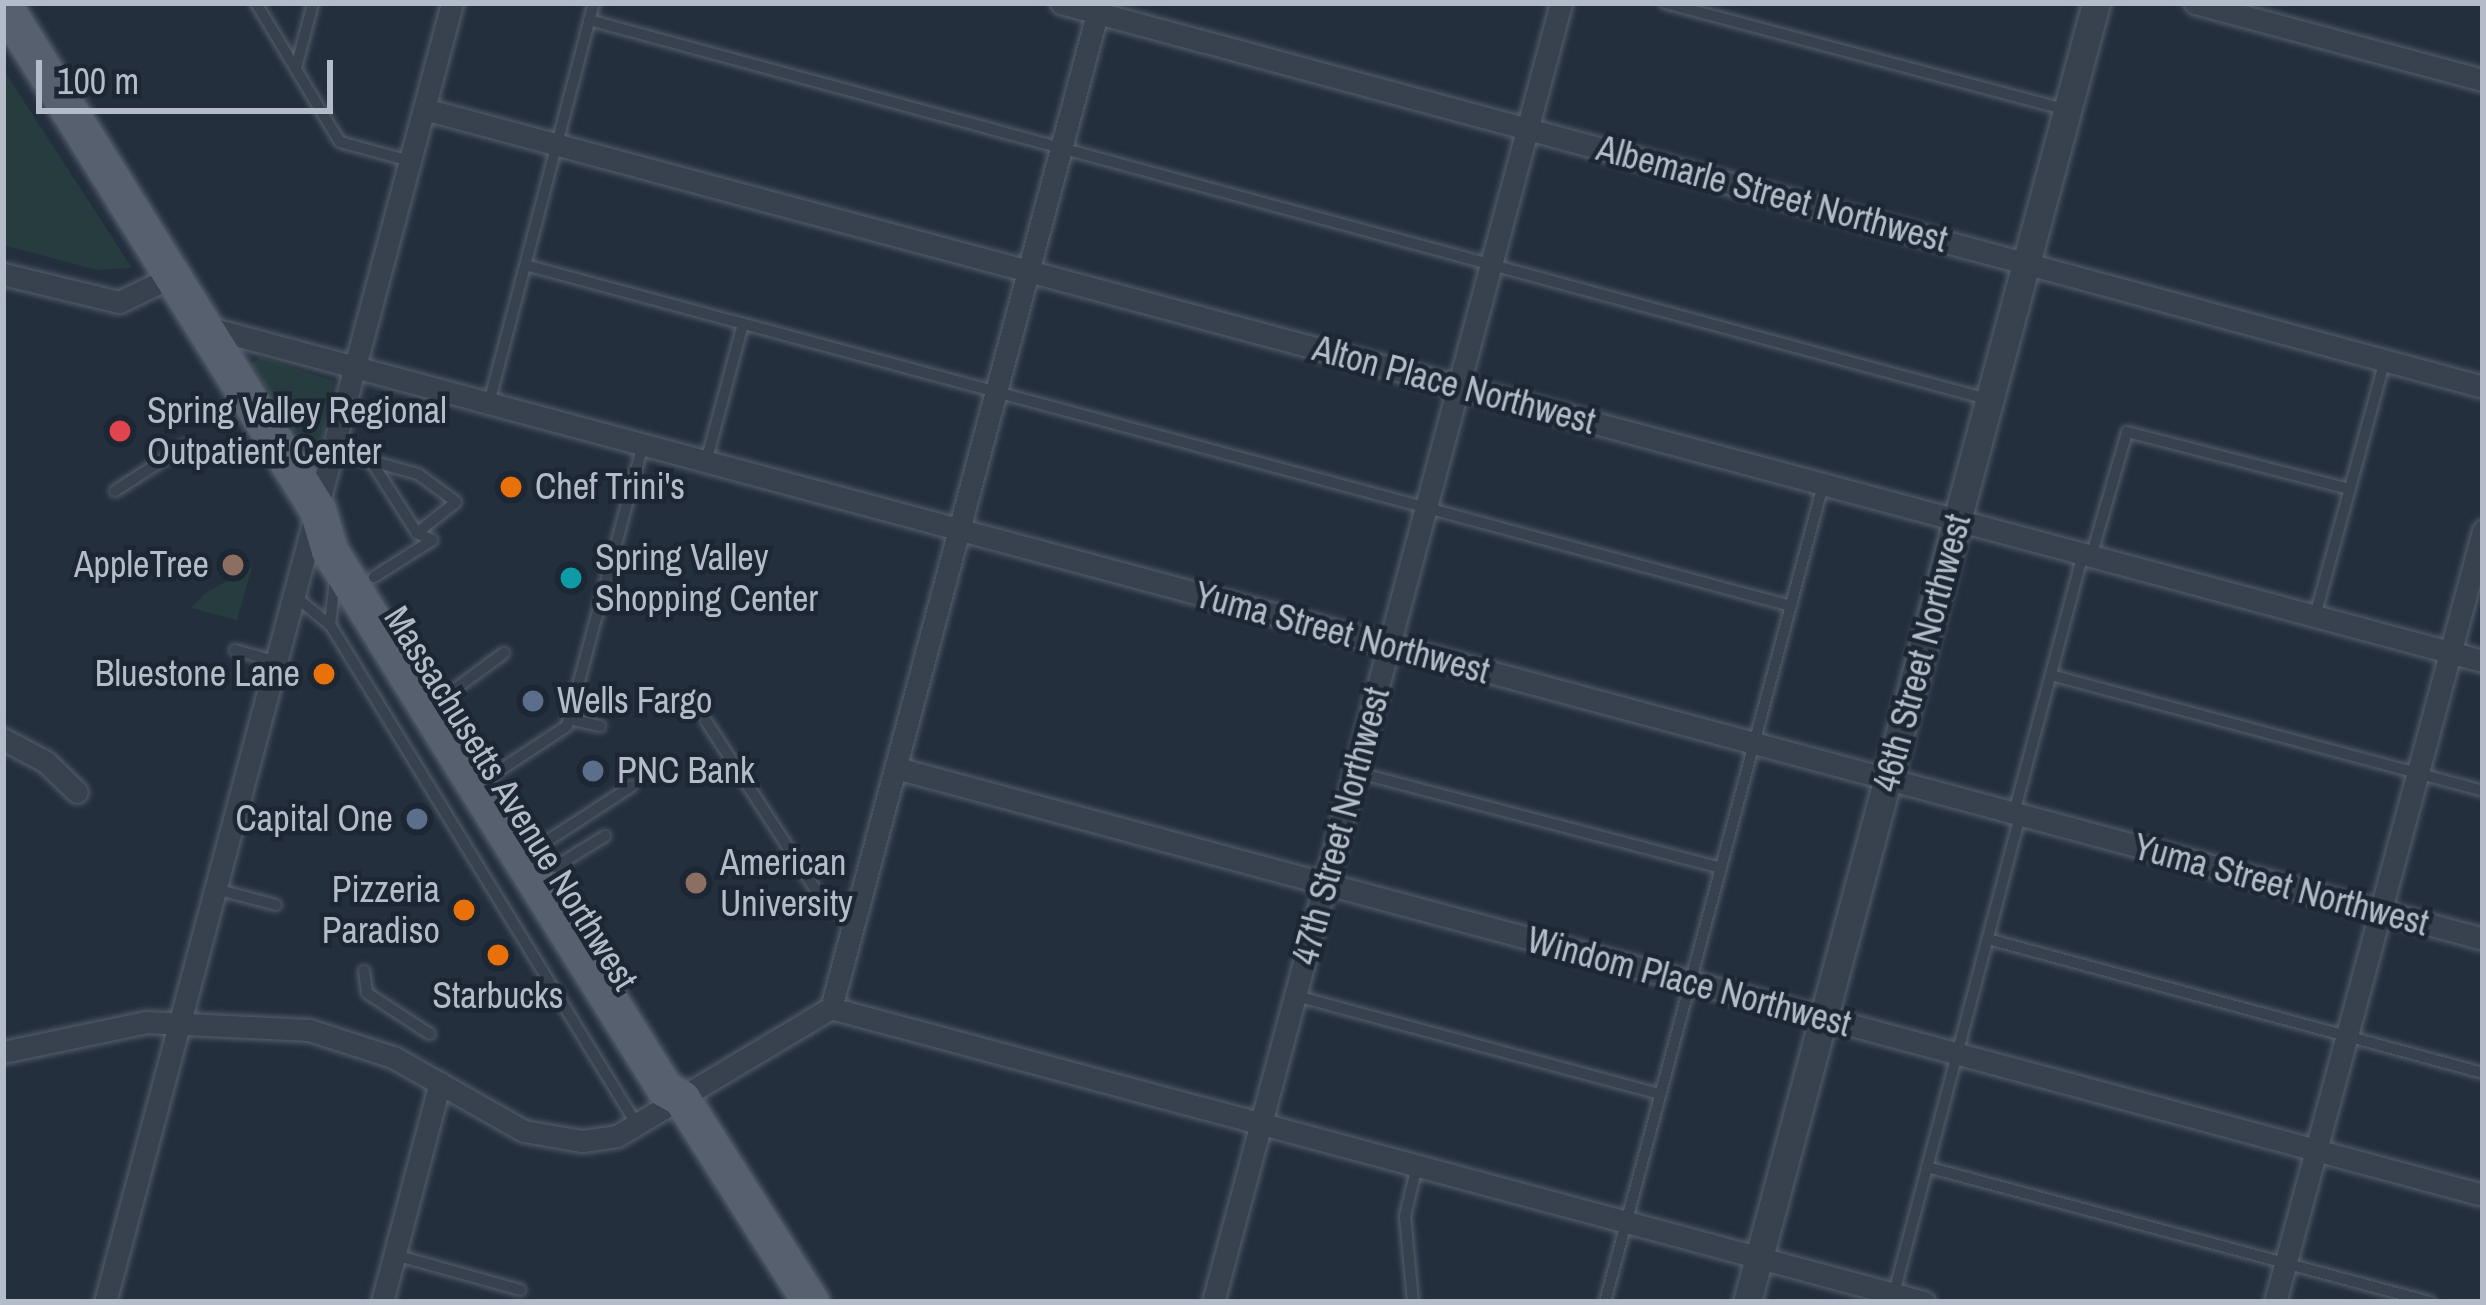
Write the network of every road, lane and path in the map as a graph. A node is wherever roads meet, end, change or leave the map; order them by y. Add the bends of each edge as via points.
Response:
1 (256, 3) edge
2 (313, 3) edge
3 (452, 3) edge
4 (594, 3) edge
5 (1061, 3) edge
6 (1561, 3) edge
7 (1665, 3) edge
8 (2096, 3) edge
9 (2195, 3) edge
10 (3, 4) edge
11 (1099, 8) edge
12 (2244, 9) edge
13 (589, 20) junction
14 (296, 68) junction
15 (2483, 80) edge
16 (424, 109) junction
17 (2067, 110) junction
18 (1527, 128) junction
19 (557, 145) junction
20 (1061, 149) junction
21 (410, 160) junction
22 (2027, 263) junction
23 (529, 266) junction
24 (1491, 266) junction
25 (1029, 272) junction
26 (3, 274) edge
27 (171, 277) junction
28 (743, 324) junction
29 (202, 326) junction
30 (2384, 360) junction
31 (355, 368) junction
32 (1459, 386) junction
33 (2483, 387) edge
34 (996, 393) junction
35 (1990, 400) junction
36 (489, 404) junction
37 (186, 445) dead end
38 (643, 446) junction
39 (333, 452) junction
40 (371, 460) junction
41 (706, 462) junction
42 (1823, 485) junction
43 (2349, 489) junction
44 (115, 490) dead end
45 (1426, 507) junction
46 (318, 510) junction
47 (1958, 521) junction
48 (959, 530) junction
49 (2483, 531) edge
50 (416, 533) junction
51 (2087, 555) junction
52 (357, 571) junction
53 (295, 596) junction
54 (1791, 606) junction
55 (2315, 616) junction
56 (331, 626) junction
57 (1389, 646) junction
58 (235, 650) dead end
59 (2451, 652) junction
60 (504, 653) dead end
61 (2483, 661) edge
62 (277, 662) junction
63 (2050, 675) junction
64 (431, 691) junction
65 (381, 709) junction
66 (568, 719) junction
67 (706, 721) dead end
68 (600, 726) dead end
69 (3, 739) edge
70 (1754, 744) junction
71 (896, 768) junction
72 (462, 771) junction
73 (1355, 772) junction
74 (2419, 773) junction
75 (1888, 780) junction
76 (428, 785) junction
77 (632, 786) dead end
78 (2483, 790) edge
79 (77, 792) dead end
80 (2017, 814) junction
81 (605, 836) dead end
82 (548, 856) junction
83 (1720, 868) junction
84 (1326, 883) junction
85 (216, 890) junction
86 (276, 905) dead end
87 (2381, 911) junction
88 (855, 919) junction
89 (1988, 939) junction
90 (2483, 939) edge
91 (364, 970) dead end
92 (1689, 982) junction
93 (1295, 995) junction
94 (832, 1008) junction
95 (1824, 1018) junction
96 (180, 1022) junction
97 (430, 1034) dead end
98 (2347, 1036) junction
99 (3, 1052) edge
100 (1957, 1054) junction
101 (2483, 1072) edge
102 (440, 1083) junction
103 (1660, 1094) junction
104 (682, 1099) junction
105 (1261, 1124) junction
106 (637, 1125) junction
107 (2316, 1151) junction
108 (1418, 1166) junction
109 (1927, 1167) junction
110 (2483, 1196) edge
111 (1626, 1222) junction
112 (394, 1255) junction
113 (1759, 1258) junction
114 (2286, 1263) junction
115 (520, 1290) dead end
116 (1893, 1298) edge
117 (105, 1302) edge
118 (382, 1302) edge
119 (811, 1302) edge
120 (1214, 1302) edge
121 (1413, 1302) edge
122 (1605, 1302) edge
123 (1748, 1302) edge
124 (1924, 1302) edge
125 (2275, 1302) edge
126 (2429, 1302) edge

1 - 14 lane
2 - 14 lane
3 - 16 street
4 - 13 lane
5 - 11 street, Albemarle Street Northwest
6 - 18 street, 47th Street Northwest
7 - 17 lane
8 - 17 street, 46th Street Northwest
9 - 12 street
10 - 27 main road, Massachusetts Avenue Northwest
11 - 18 street, Albemarle Street Northwest
11 - 20 street
12 - 15 street
13 - 19 lane
13 - 20 lane
14 - 21 lane via 340,142
16 - 19 street, Alton Place Northwest
16 - 21 street
17 - 22 street, 46th Street Northwest
18 - 22 street, Albemarle Street Northwest
18 - 24 street, 47th Street Northwest
19 - 23 lane
19 - 25 street, Alton Place Northwest
20 - 24 lane
20 - 25 street
21 - 31 street
22 - 30 street, Albemarle Street Northwest
22 - 35 street, 46th Street Northwest
23 - 28 lane
23 - 36 lane
24 - 32 street, 47th Street Northwest
24 - 35 lane
25 - 32 street, Alton Place Northwest
25 - 34 street
26 - 27 street via 119,302
27 - 29 main road, Massachusetts Avenue Northwest
28 - 34 lane
28 - 41 lane
29 - 31 street, Yuma Street Northwest
29 - 46 main road, Massachusetts Avenue Northwest
30 - 33 street, Albemarle Street Northwest
30 - 43 lane
31 - 36 street, Yuma Street Northwest
31 - 39 street
32 - 42 street, Alton Place Northwest
32 - 45 street, 47th Street Northwest
34 - 45 lane
34 - 48 street
35 - 47 street, 46th Street Northwest
36 - 38 street, Yuma Street Northwest
37 - 44 lane
38 - 41 street, Yuma Street Northwest
38 - 66 lane via 585,680
39 - 40 lane
39 - 46 street
40 - 50 lane
40 - 50 lane via 418,474 456,502
41 - 48 street, Yuma Street Northwest
42 - 47 street, Alton Place Northwest
42 - 54 lane
43 - 51 lane via 2127,432
43 - 55 lane
45 - 54 lane
45 - 57 street, 47th Street Northwest
46 - 52 main road, Massachusetts Avenue Northwest via 340,522
46 - 53 street
47 - 51 street, Alton Place Northwest
47 - 75 street, 46th Street Northwest
48 - 57 street, Yuma Street Northwest
48 - 71 street
49 - 59 street
50 - 52 lane via 432,539
51 - 55 street, Alton Place Northwest
51 - 63 lane
52 - 56 lane via 328,600
52 - 64 main road, Massachusetts Avenue Northwest
53 - 56 lane
53 - 62 street
54 - 70 lane
55 - 59 street, Alton Place Northwest
56 - 65 lane
57 - 70 street, Yuma Street Northwest
57 - 73 street, 47th Street Northwest
58 - 62 lane
59 - 61 street, Alton Place Northwest
59 - 74 street
60 - 64 lane
62 - 85 street
63 - 74 lane
63 - 80 lane
64 - 65 lane
64 - 72 main road, Massachusetts Avenue Northwest
65 - 76 lane
66 - 68 lane
66 - 72 lane
67 - 88 lane via 826,907
69 - 79 street via 46,762
70 - 75 street, Yuma Street Northwest
70 - 83 lane
71 - 84 street, Windom Place Northwest
71 - 88 street
72 - 76 lane
72 - 82 main road, Massachusetts Avenue Northwest
72 - 104 main road, Massachusetts Avenue Northwest via 664,1089
73 - 83 lane
73 - 84 street, 47th Street Northwest
74 - 78 lane
74 - 87 street
75 - 80 street, Yuma Street Northwest
75 - 95 street, 46th Street Northwest
76 - 106 lane
77 - 82 lane
80 - 87 street, Yuma Street Northwest
80 - 89 lane
81 - 82 lane
82 - 104 main road, Massachusetts Avenue Northwest via 683,1075
83 - 92 lane
84 - 92 street, Windom Place Northwest
84 - 93 street, 47th Street Northwest
85 - 86 lane
85 - 96 street
87 - 90 street, Yuma Street Northwest
87 - 98 street
88 - 94 street
89 - 98 lane
89 - 100 lane
91 - 97 lane via 367,993
92 - 95 street, Windom Place Northwest
92 - 103 lane
93 - 103 lane
93 - 105 street, 47th Street Northwest
94 - 104 street
94 - 105 street
95 - 100 street, Windom Place Northwest
95 - 113 street, 46th Street Northwest
96 - 99 street via 101,1027
96 - 102 street via 271,1024 343,1038
96 - 117 street
98 - 101 lane
98 - 107 street
100 - 107 street, Windom Place Northwest
100 - 109 lane
102 - 106 street via 547,1138 594,1141
102 - 112 street
103 - 111 lane
104 - 106 street
104 - 119 main road, Massachusetts Avenue Northwest
105 - 108 street
105 - 120 street, 47th Street Northwest
107 - 110 street, Windom Place Northwest
107 - 114 street
108 - 111 street
108 - 121 lane via 1405,1216
109 - 114 lane
109 - 116 lane
111 - 113 street
111 - 122 lane
112 - 115 lane
112 - 118 street
113 - 116 street
113 - 123 street, 46th Street Northwest
114 - 125 street
114 - 126 lane
116 - 124 street

